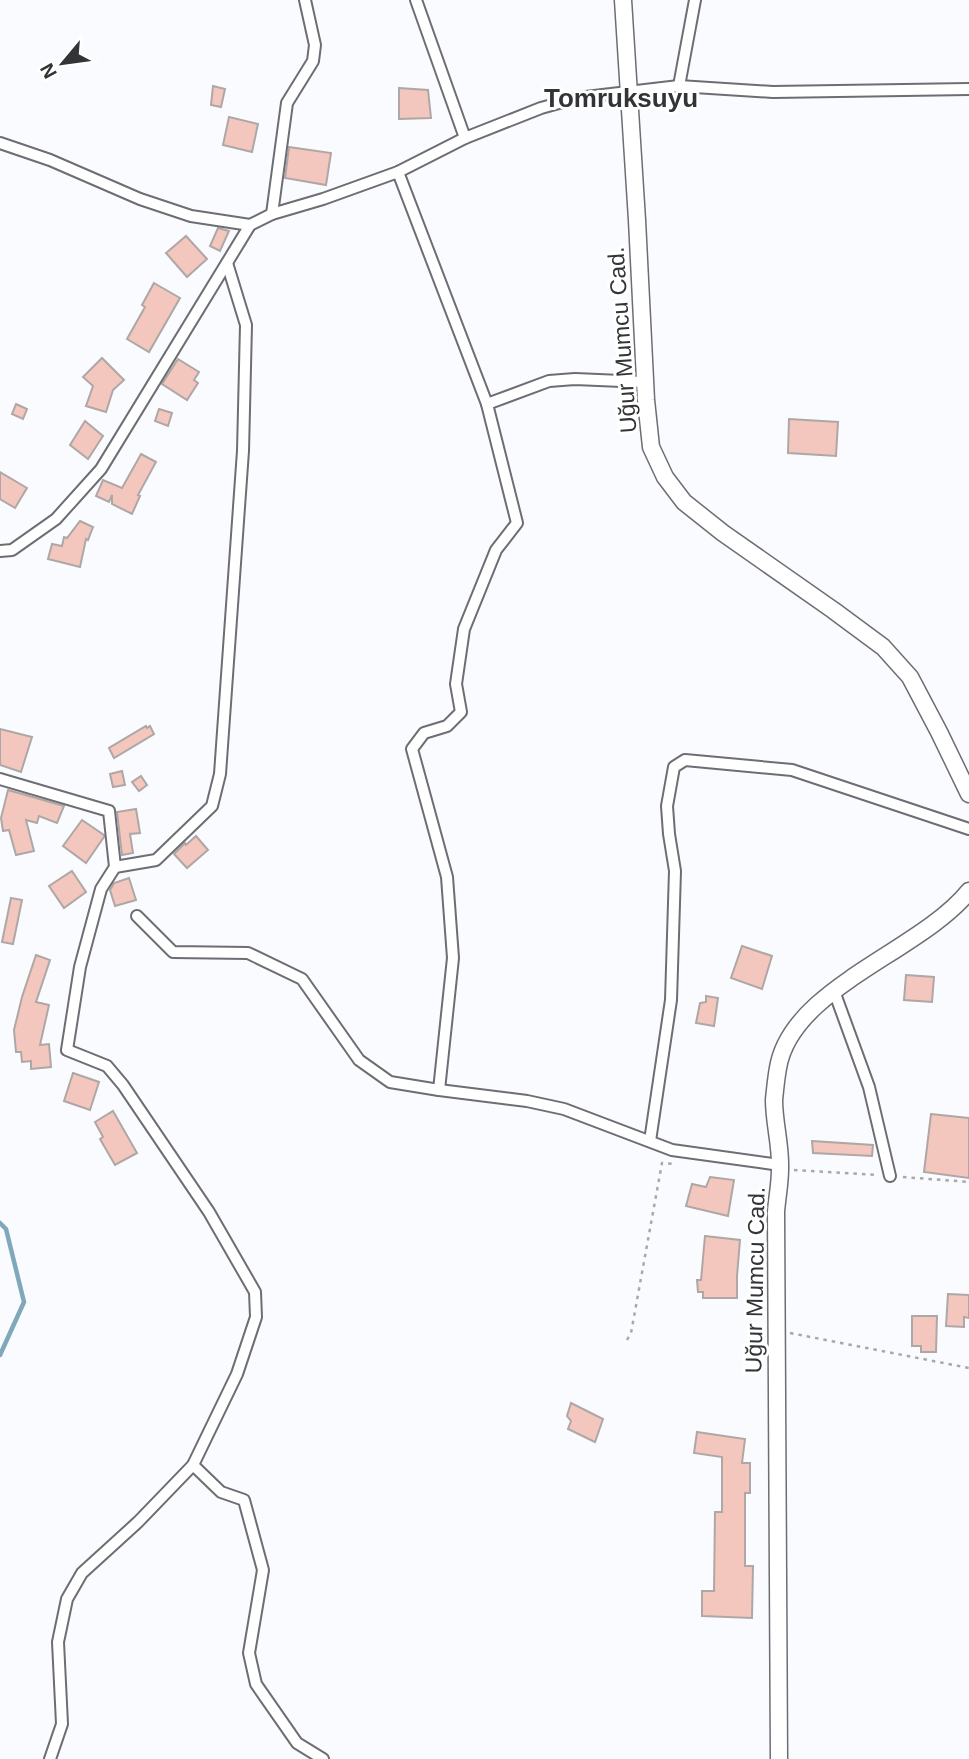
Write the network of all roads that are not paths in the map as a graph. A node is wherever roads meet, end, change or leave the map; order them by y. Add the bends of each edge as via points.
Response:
1 (304, 0) edge
2 (416, 0) edge
3 (624, 0) edge
4 (695, 0) edge
5 (679, 86) junction
6 (969, 89) edge
7 (629, 93) junction
8 (465, 138) junction
9 (0, 143) edge
10 (398, 172) junction
11 (272, 214) junction
12 (250, 225) junction
13 (227, 262) junction
14 (645, 382) junction
15 (487, 404) junction
16 (0, 551) edge
17 (0, 779) edge
18 (969, 794) edge
19 (969, 829) edge
20 (115, 867) junction
21 (969, 891) edge
22 (136, 916) dead end
23 (834, 991) junction
24 (439, 1090) junction
25 (650, 1141) junction
26 (780, 1167) junction
27 (890, 1176) road end
28 (193, 1465) junction
29 (50, 1759) edge
30 (323, 1759) edge
31 (779, 1759) edge

1 - 11 street via 315,45 313,61 287,103
2 - 8 street
3 - 7 street, Uğur Mumcu Cad.
4 - 5 street
5 - 6 street via 774,92
5 - 7 street
7 - 8 street via 577,98
7 - 14 street, Uğur Mumcu Cad.
8 - 10 street
9 - 12 street via 139,199 191,216
10 - 11 street
10 - 15 street
11 - 12 street
12 - 13 street
13 - 16 street via 101,469 56,519 12,550
13 - 20 street via 246,337 243,451 220,774 212,806 156,860
14 - 15 street via 549,381
14 - 18 street, Uğur Mumcu Cad. via 652,447 665,477 684,502 883,647 911,677
15 - 24 street via 517,523 496,550 464,629 456,684 461,712 447,726 424,733 412,749 447,877 453,958
17 - 20 street via 109,811
19 - 25 street via 792,770 685,761 674,767 667,806 675,871 671,1000
20 - 28 street via 101,889 80,967 66,1050 107,1066 124,1084 209,1212 255,1292 257,1317 237,1374
21 - 23 street, Uğur Mumcu Cad. via 918,936
22 - 24 street via 173,952 248,953 302,979 359,1060 390,1082
23 - 26 street, Uğur Mumcu Cad. via 809,1011 789,1037 778,1065 774,1102
23 - 27 street via 869,1087
24 - 25 street via 564,1109
25 - 26 street via 672,1150
26 - 31 street, Uğur Mumcu Cad. via 776,1212
28 - 29 street via 82,1573 67,1599 58,1642 62,1724
28 - 30 street via 221,1492 244,1500 263,1570 249,1653 256,1684 297,1742

